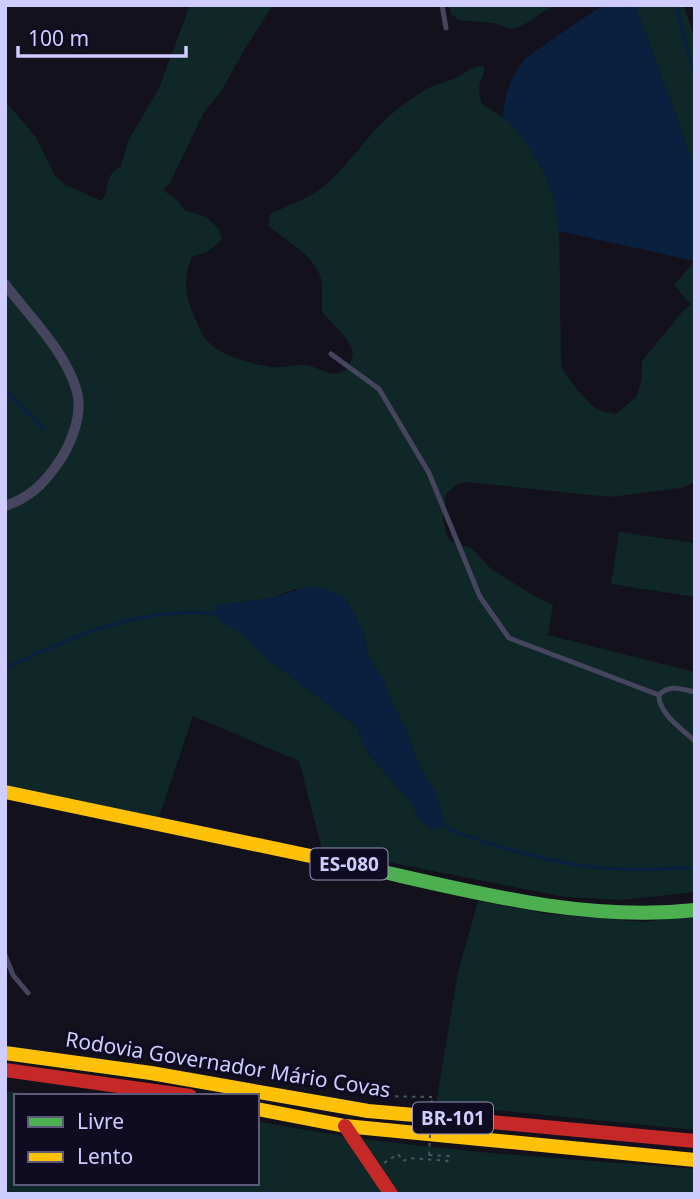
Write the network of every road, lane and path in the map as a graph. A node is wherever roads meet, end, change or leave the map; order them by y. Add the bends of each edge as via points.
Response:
1 (442, 5) edge
2 (446, 28) dead end
3 (5, 284) edge
4 (331, 354) dead end
5 (5, 506) edge
6 (695, 692) edge
7 (659, 695) junction
8 (695, 741) edge
9 (5, 792) edge
10 (695, 910) edge
11 (5, 955) edge
12 (28, 993) dead end
13 (5, 1053) edge
14 (5, 1070) edge
15 (176, 1094) edge
16 (432, 1097) dead end
17 (259, 1109) edge
18 (345, 1126) junction
19 (695, 1141) edge
20 (695, 1160) edge
21 (374, 1169) junction
22 (391, 1194) edge

1 - 2 lane
3 - 5 street via 63,360 77,393 77,420 65,453 40,486
4 - 7 lane via 379,389 429,473 480,597 509,638
6 - 7 lane via 671,687
7 - 8 lane via 664,711
9 - 10 main road, ES-080 via 561,909 613,915
11 - 12 lane via 13,975
13 - 19 main road, Rodovia Governador Mário Covas / BR-101 via 368,1111
14 - 15 main road, Rodovia Governador Mário Covas
16 - 21 path, bridge via 429,1155 449,1156 449,1161 403,1161 398,1154
17 - 18 main road, Rodovia Governador Mário Covas / BR-101
18 - 20 main road, Rodovia Governador Mário Covas / BR-101
18 - 21 main road
21 - 22 main road

